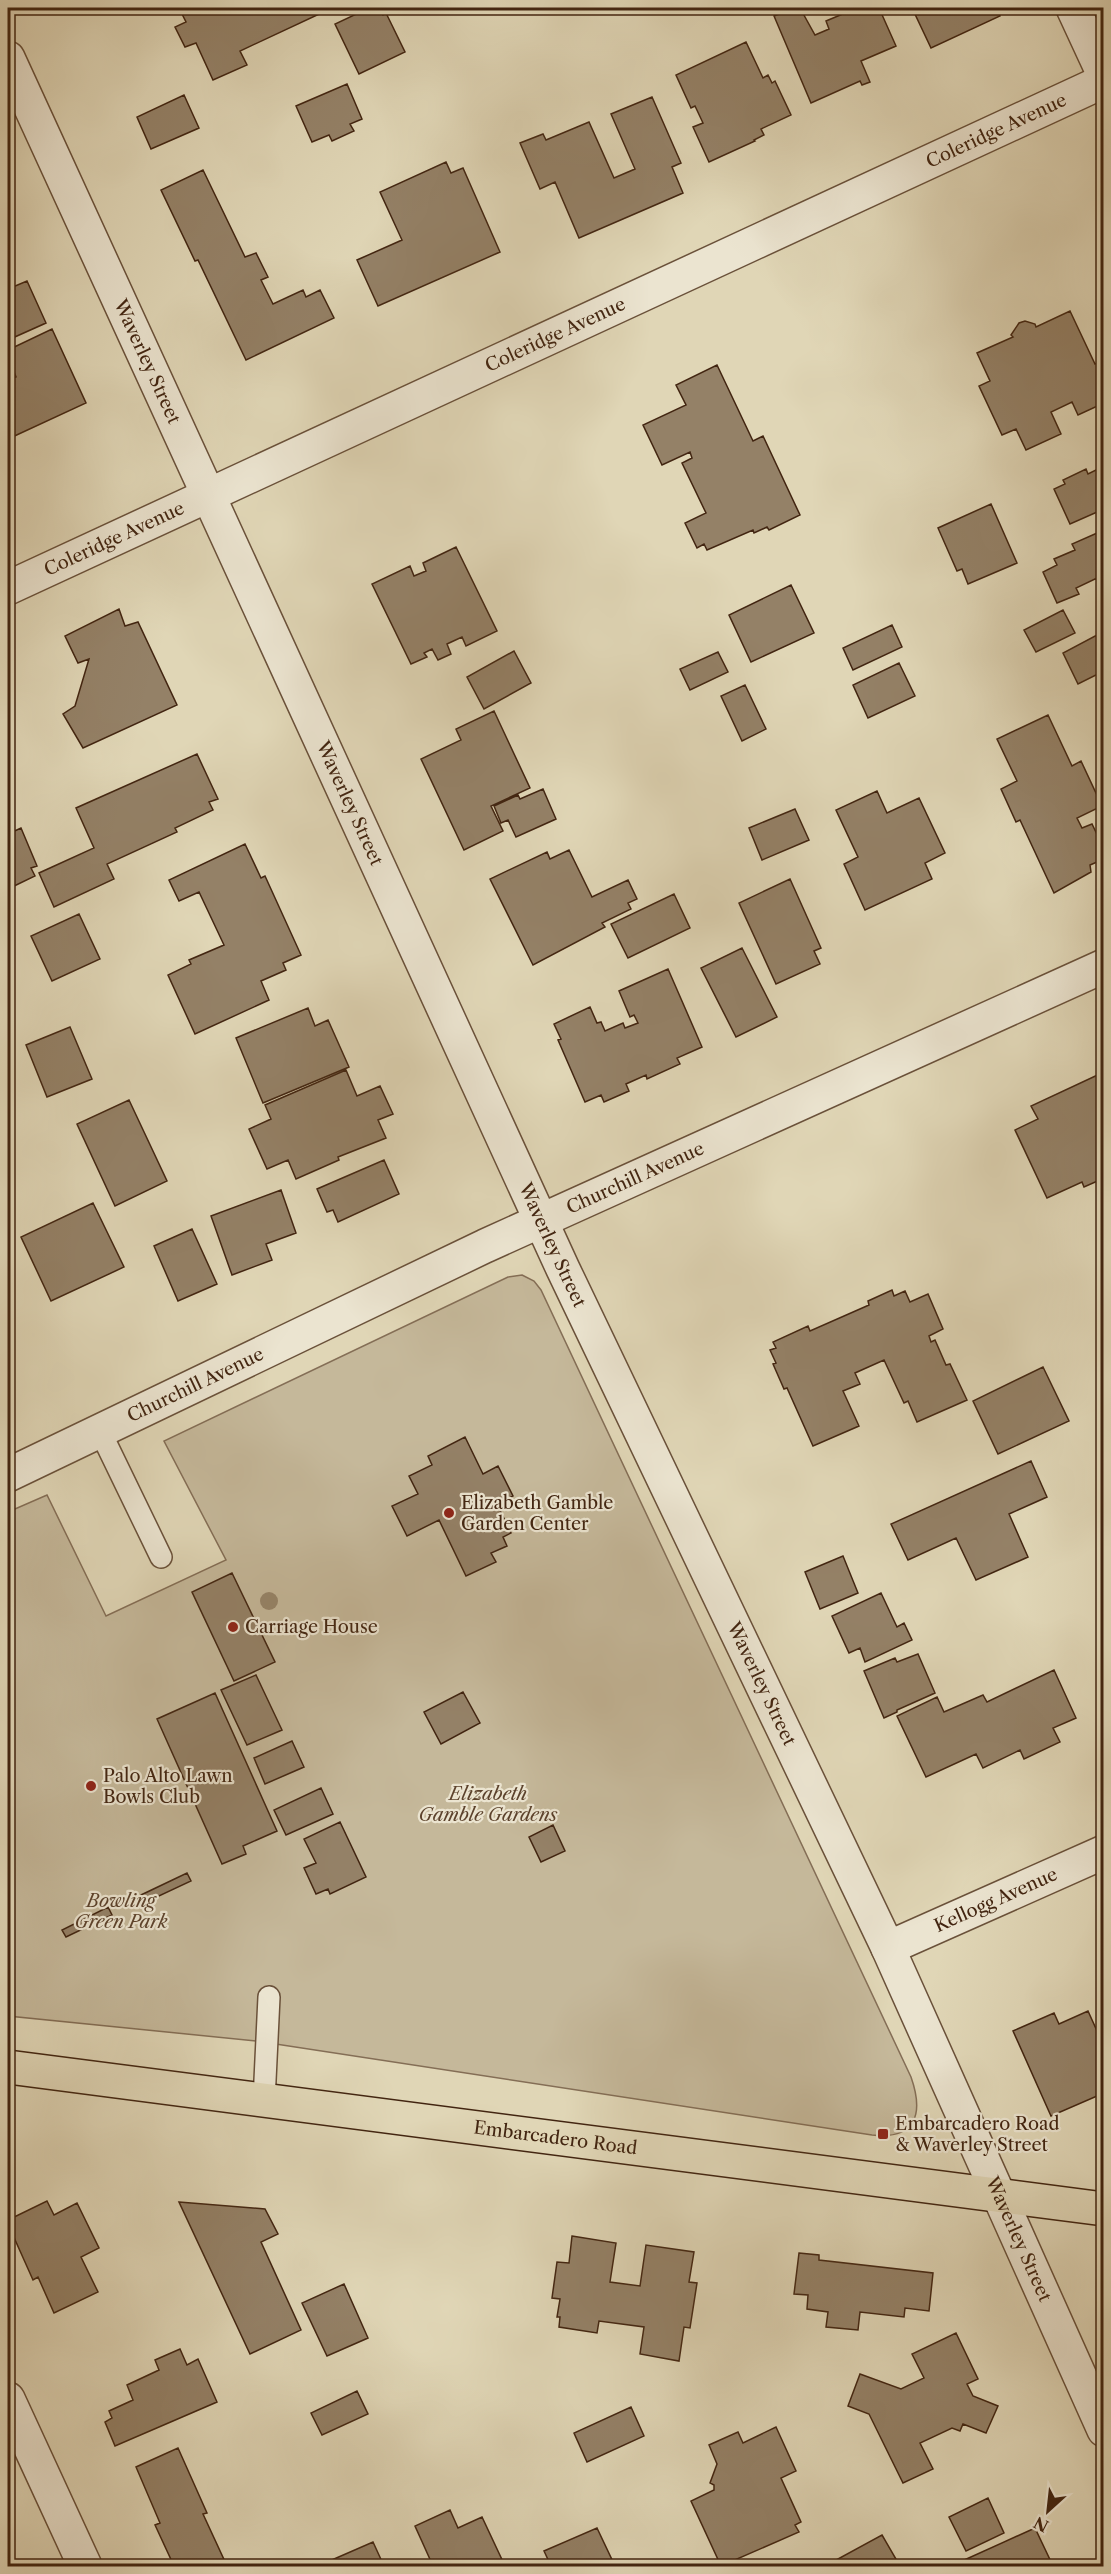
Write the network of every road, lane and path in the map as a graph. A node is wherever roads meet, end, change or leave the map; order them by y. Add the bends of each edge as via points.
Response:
1 (1073, 8) edge
2 (8, 58) edge
3 (1104, 75) edge
4 (1104, 81) edge
5 (210, 495) junction
6 (8, 588) edge
7 (1104, 966) edge
8 (541, 1221) junction
9 (100, 1431) junction
10 (8, 1475) edge
11 (161, 1557) dead end
12 (1104, 1852) edge
13 (888, 1948) junction
14 (269, 1997) dead end
15 (8, 2067) edge
16 (264, 2101) junction
17 (999, 2197) junction
18 (1104, 2209) edge
19 (8, 2398) edge
20 (1104, 2430) edge
21 (85, 2566) edge

1 - 3 street
2 - 5 street, Waverley Street
4 - 5 street, Coleridge Avenue
5 - 6 street, Coleridge Avenue
5 - 8 street, Waverley Street
7 - 8 street, Churchill Avenue
8 - 9 street, Churchill Avenue
8 - 13 street, Waverley Street
9 - 10 street, Churchill Avenue
9 - 11 lane
12 - 13 street, Kellogg Avenue
13 - 17 street, Waverley Street
14 - 16 lane
15 - 16 main road, Embarcadero Road
16 - 17 main road, Embarcadero Road
17 - 18 main road, Embarcadero Road
17 - 20 street, Waverley Street
19 - 21 street

